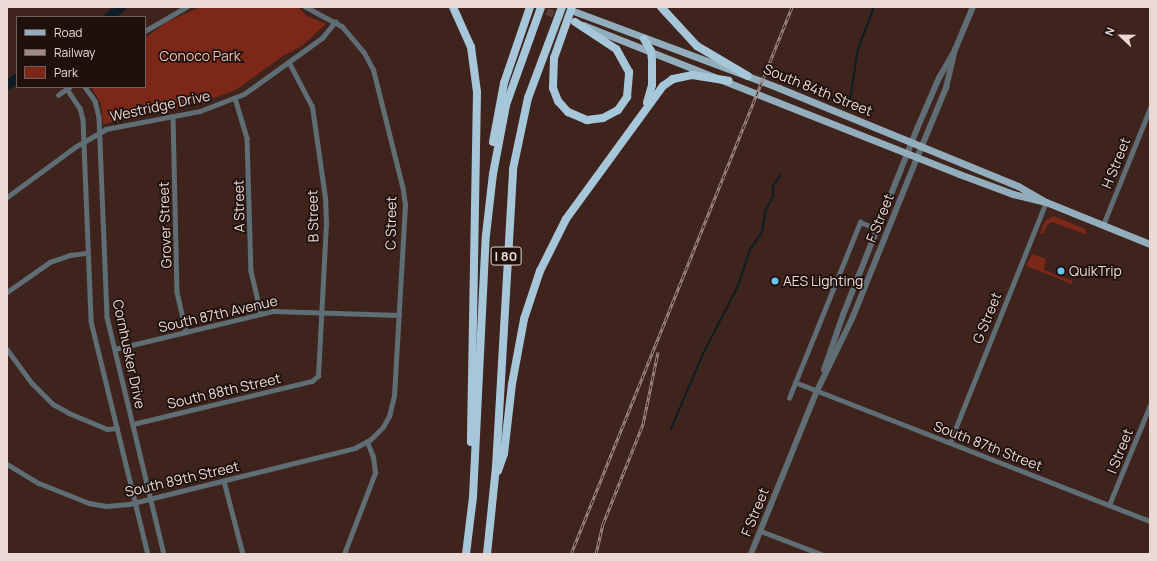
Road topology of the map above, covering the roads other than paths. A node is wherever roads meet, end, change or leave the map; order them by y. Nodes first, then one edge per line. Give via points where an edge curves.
1 (186, 7) edge
2 (305, 7) edge
3 (453, 7) edge
4 (530, 7) edge
5 (541, 7) edge
6 (562, 7) edge
7 (661, 7) edge
8 (973, 7) edge
9 (574, 9) edge
10 (574, 21) joint
11 (335, 22) junction
12 (146, 30) edge
13 (644, 39) junction
14 (955, 50) junction
15 (651, 51) junction
16 (289, 63) junction
17 (748, 76) junction
18 (729, 81) junction
19 (68, 88) edge
20 (86, 88) edge
21 (58, 95) dead end
22 (235, 98) junction
23 (1150, 108) edge
24 (173, 116) junction
25 (639, 117) junction
26 (100, 132) junction
27 (84, 141) junction
28 (912, 142) junction
29 (922, 146) junction
30 (908, 153) junction
31 (918, 157) junction
32 (490, 195) junction
33 (7, 197) edge
34 (1046, 202) junction
35 (1104, 225) junction
36 (877, 230) junction
37 (1150, 244) edge
38 (87, 253) junction
39 (7, 292) edge
40 (322, 311) junction
41 (261, 314) junction
42 (399, 314) junction
43 (186, 332) junction
44 (7, 348) edge
45 (115, 349) junction
46 (318, 376) joint
47 (795, 382) junction
48 (817, 391) junction
49 (789, 398) dead end
50 (1150, 405) edge
51 (133, 424) junction
52 (117, 428) junction
53 (367, 442) junction
54 (950, 442) junction
55 (8, 466) edge
56 (495, 479) junction
57 (224, 481) junction
58 (150, 499) junction
59 (135, 502) junction
60 (1109, 505) junction
61 (1150, 521) edge
62 (470, 529) junction
63 (761, 531) junction
64 (148, 554) edge
65 (164, 554) edge
66 (243, 554) edge
67 (344, 554) edge
68 (466, 554) edge
69 (487, 554) edge
70 (751, 554) edge
71 (821, 554) edge

1 - 12 street
2 - 11 street, C Street
3 - 62 highway via 471,47 477,92
4 - 32 highway via 498,110
5 - 32 highway, I 80 via 503,117
6 - 56 highway, I 80 via 525,110 513,169
7 - 17 highway via 697,46
8 - 14 street, F Street
9 - 10 highway via 558,42 552,64 555,95 562,107 574,116 587,120 603,118 618,110 630,89 626,63 609,43
9 - 13 main road, South 84th Street
10 - 15 main road, South 84th Street
11 - 16 street, Westridge Drive via 322,38
11 - 42 street, C Street via 354,40 371,65 403,190 405,205
13 - 15 highway
13 - 17 main road, South 84th Street
14 - 28 street, F Street via 939,78
14 - 29 street, F Street via 946,88
15 - 18 main road, South 84th Street
15 - 25 highway via 652,85
16 - 22 street, Westridge Drive
16 - 40 street, B Street via 308,94 315,121 326,213
17 - 28 main road, South 84th Street
18 - 25 highway via 698,75 673,79 659,91
18 - 30 main road, South 84th Street
19 - 21 street
19 - 27 street, Cornhusker Drive via 82,112
20 - 26 street, Cornhusker Drive via 97,106
22 - 24 street, Westridge Drive via 200,111
22 - 41 street, A Street via 247,138 251,271
23 - 35 street, H Street
24 - 26 street, Westridge Drive via 120,125
24 - 43 street, Grover Street via 177,292
25 - 56 highway via 574,206 540,271 520,336 504,454
26 - 27 street, Westridge Drive
26 - 45 street, Cornhusker Drive via 105,304
27 - 33 street, Westridge Drive
27 - 38 street, Cornhusker Drive
28 - 29 main road, South 84th Street
28 - 30 street, F Street
29 - 31 street, F Street
29 - 34 main road, South 84th Street via 1018,186
30 - 31 main road, South 84th Street
30 - 36 street, F Street
31 - 34 main road, South 84th Street via 1010,193
31 - 48 street, F Street via 852,319
32 - 62 highway, I 80
34 - 35 main road, South 84th Street
34 - 54 street, G Street
35 - 37 main road, South 84th Street
36 - 47 street via 860,222
36 - 48 street, F Street
38 - 39 street via 70,255 50,262
38 - 52 street, Cornhusker Drive via 91,320
40 - 41 street, South 87th Avenue via 285,310
40 - 42 street, South 87th Avenue
40 - 46 street, B Street
41 - 43 street, South 87th Avenue
42 - 53 street, C Street via 393,406 383,427
43 - 45 street, South 87th Avenue
44 - 52 street via 32,383 53,404 107,429
45 - 51 street, Cornhusker Drive
46 - 51 street, South 88th Street via 312,382
47 - 48 street, South 87th Street
47 - 49 street
48 - 54 street, South 87th Street
48 - 63 street, F Street
50 - 60 street, I Street
51 - 58 street, Cornhusker Drive
52 - 59 street, Cornhusker Drive
53 - 57 street, South 89th Street via 355,448
53 - 67 street via 373,457 375,473
54 - 60 street, South 87th Street
55 - 59 street, South 89th Street via 39,483 89,503 106,506
56 - 69 highway, I 80
57 - 58 street, South 89th Street
57 - 66 street
58 - 59 street, South 89th Street
58 - 65 street, Cornhusker Drive
59 - 64 street, Cornhusker Drive
60 - 61 street, South 87th Street
62 - 68 highway, I 80
63 - 70 street, F Street
63 - 71 street

